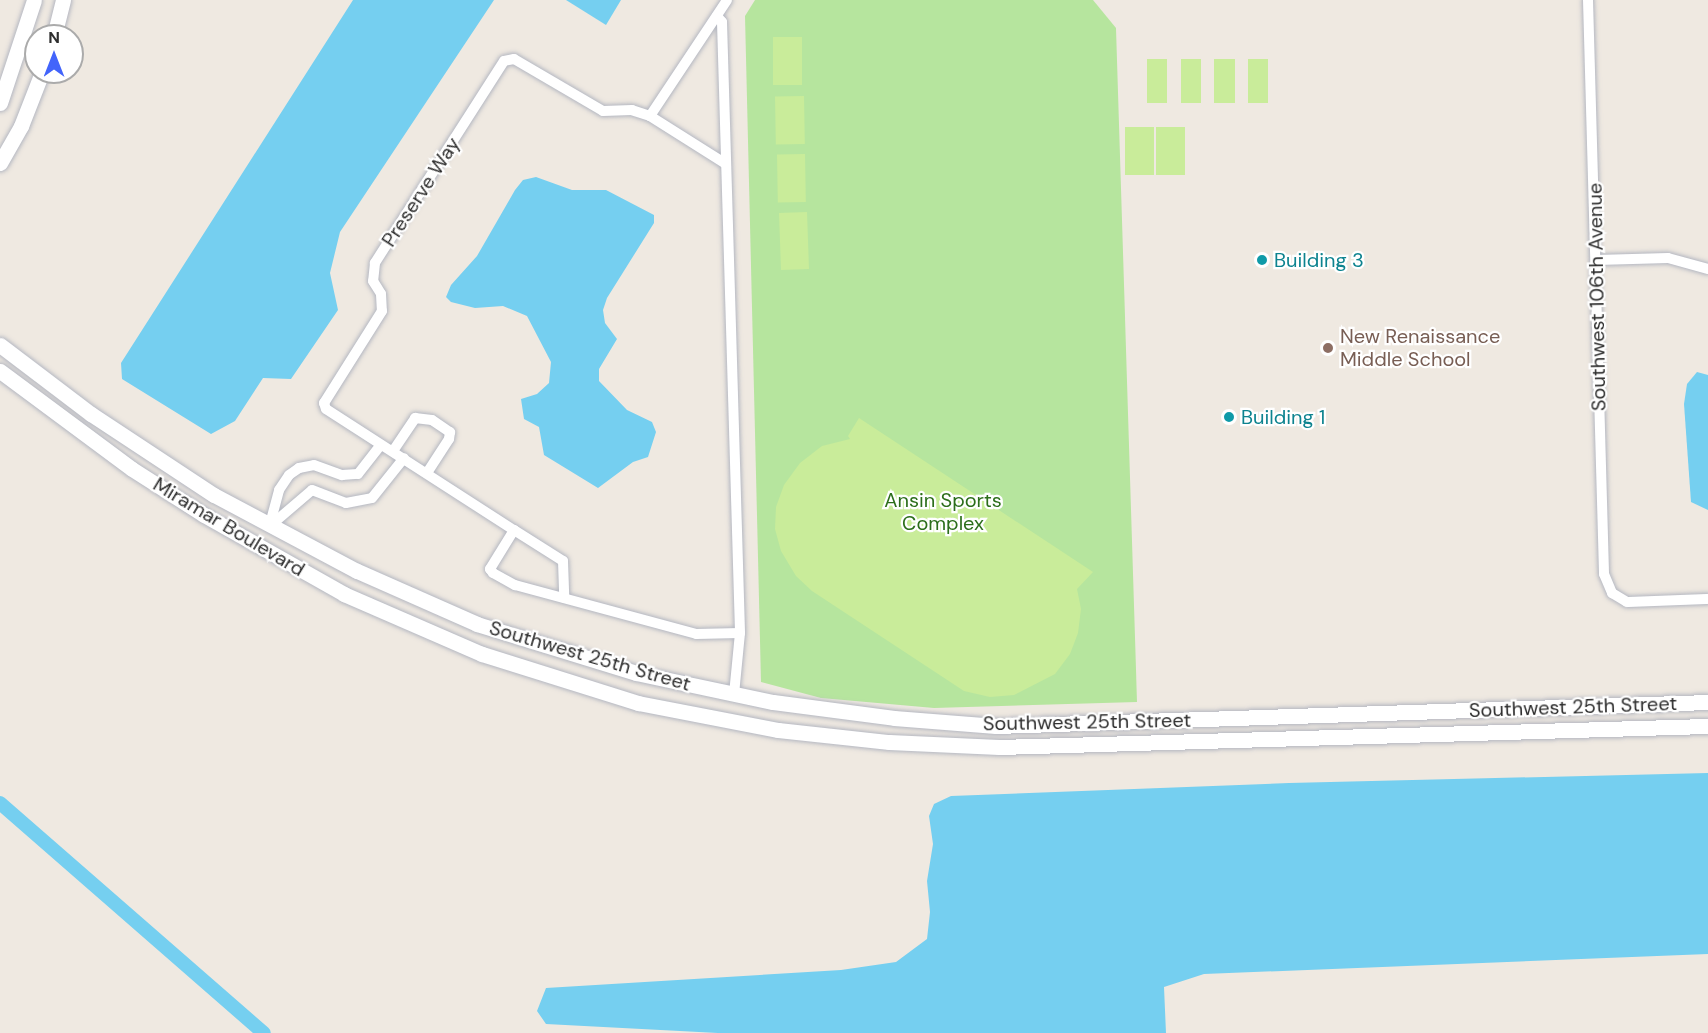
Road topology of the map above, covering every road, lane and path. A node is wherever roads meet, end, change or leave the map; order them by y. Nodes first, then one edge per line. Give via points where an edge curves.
1 (34, 0) edge
2 (63, 0) edge
3 (728, 0) edge
4 (1588, 0) edge
5 (717, 16) junction
6 (57, 24) edge
7 (37, 84) edge
8 (0, 102) edge
9 (650, 116) junction
10 (0, 163) edge
11 (726, 164) junction
12 (1597, 260) junction
13 (1708, 269) edge
14 (0, 345) edge
15 (0, 370) edge
16 (381, 445) junction
17 (393, 451) junction
18 (404, 458) junction
19 (428, 473) junction
20 (270, 526) junction
21 (514, 530) junction
22 (564, 598) junction
23 (1708, 599) edge
24 (477, 624) joint
25 (740, 633) junction
26 (478, 651) joint
27 (734, 694) junction
28 (1708, 702) edge
29 (1708, 726) edge

1 - 8 street
2 - 6 street
3 - 5 street
4 - 12 street, Southwest 106th Avenue
5 - 9 street
5 - 11 street via 722,22
7 - 10 street via 21,126
9 - 11 street, Preserve Way
9 - 16 street, Preserve Way via 632,110 603,111 514,58 504,61 375,263 373,281 381,294 382,311 324,403 326,409
11 - 25 street
12 - 13 street via 1668,258
12 - 23 street, Southwest 106th Avenue via 1604,574 1612,593 1627,602
14 - 20 street, Miramar Boulevard via 92,414 214,495
15 - 26 street, Miramar Boulevard via 132,469 204,515 344,594
16 - 17 street, Preserve Way
16 - 20 street via 358,474 342,475 314,465 289,475 279,490
17 - 18 street, Preserve Way
17 - 19 street via 415,418 432,420 450,432
18 - 19 street, Preserve Way
18 - 20 street via 372,498 346,503 312,490
19 - 21 street, Preserve Way
20 - 24 street, Miramar Boulevard via 357,571
21 - 22 street, Preserve Way via 563,561
21 - 22 street via 490,569 515,585
22 - 25 street via 696,634
24 - 27 street, Southwest 25th Street via 636,673
25 - 27 street
26 - 29 street, Southwest 25th Street via 638,703 778,730 889,742 999,747
27 - 28 street, Southwest 25th Street via 894,718 996,726

